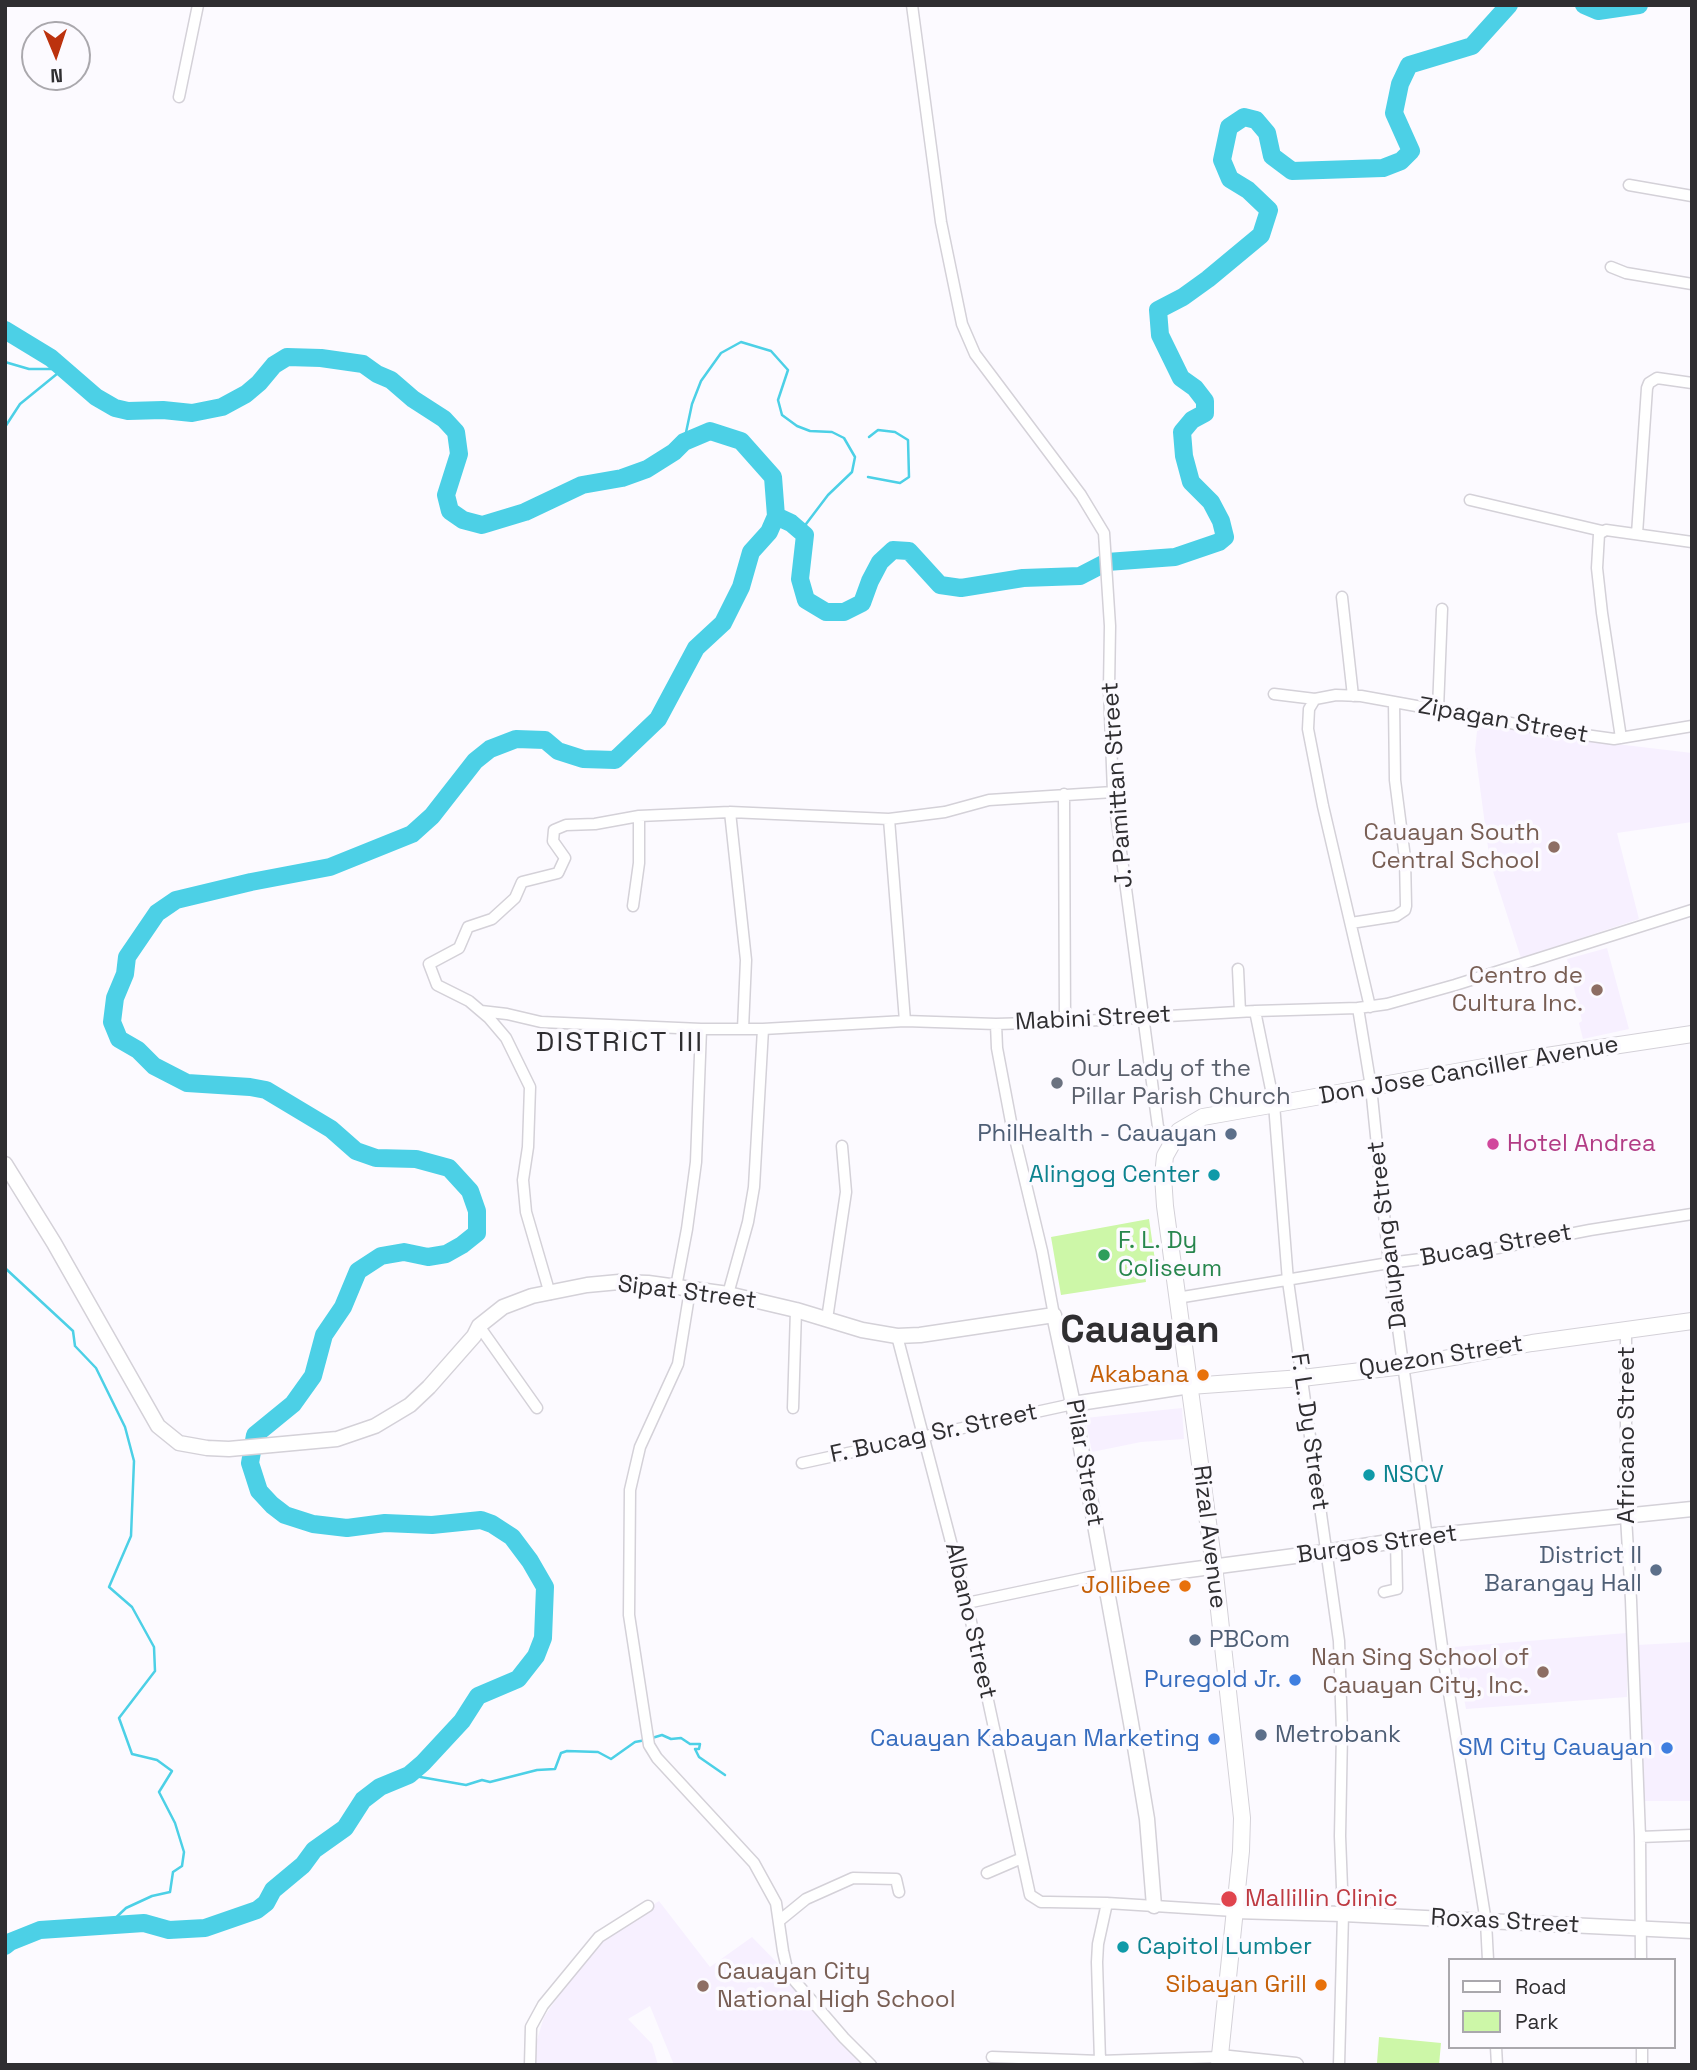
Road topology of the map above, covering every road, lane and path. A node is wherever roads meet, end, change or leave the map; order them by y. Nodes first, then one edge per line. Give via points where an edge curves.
1 (198, 5) edge
2 (912, 5) edge
3 (179, 97) dead end
4 (1629, 185) dead end
5 (1692, 196) edge
6 (1611, 267) dead end
7 (1692, 284) edge
8 (1692, 383) edge
9 (1470, 500) dead end
10 (1602, 531) junction
11 (1637, 534) junction
12 (1692, 542) edge
13 (1342, 597) dead end
14 (1442, 609) dead end
15 (1274, 694) dead end
16 (1353, 696) junction
17 (1315, 699) junction
18 (1394, 702) junction
19 (1438, 709) junction
20 (1692, 726) edge
21 (1621, 738) junction
22 (1113, 792) junction
23 (1064, 794) junction
24 (730, 812) junction
25 (639, 816) junction
26 (889, 818) junction
27 (633, 906) dead end
28 (1692, 910) edge
29 (1351, 923) junction
30 (1238, 969) dead end
31 (1364, 1007) junction
32 (481, 1011) junction
33 (1255, 1011) junction
34 (1240, 1012) junction
35 (1142, 1018) junction
36 (905, 1021) junction
37 (1065, 1022) junction
38 (996, 1024) junction
39 (701, 1029) junction
40 (743, 1029) junction
41 (763, 1029) junction
42 (1692, 1034) edge
43 (1371, 1087) junction
44 (1274, 1104) junction
45 (1172, 1141) junction
46 (842, 1146) dead end
47 (5, 1164) edge
48 (1692, 1214) edge
49 (1389, 1263) junction
50 (1288, 1281) junction
51 (683, 1288) junction
52 (550, 1294) junction
53 (728, 1294) junction
54 (1177, 1298) junction
55 (796, 1310) junction
56 (1054, 1315) junction
57 (827, 1319) junction
58 (1692, 1321) edge
59 (479, 1326) junction
60 (1626, 1331) junction
61 (897, 1336) junction
62 (1404, 1366) junction
63 (1302, 1378) junction
64 (1190, 1387) junction
65 (1073, 1404) junction
66 (537, 1408) dead end
67 (793, 1408) dead end
68 (922, 1437) junction
69 (802, 1463) dead end
70 (1692, 1509) edge
71 (1626, 1517) junction
72 (1427, 1536) junction
73 (1396, 1540) junction
74 (1325, 1552) junction
75 (1213, 1567) junction
76 (1105, 1578) junction
77 (1384, 1592) dead end
78 (967, 1603) junction
79 (1692, 1835) edge
80 (1640, 1837) junction
81 (1021, 1858) junction
82 (987, 1873) dead end
83 (899, 1892) dead end
84 (1107, 1903) junction
85 (648, 1906) dead end
86 (1154, 1906) junction
87 (1234, 1911) junction
88 (1343, 1914) junction
89 (779, 1921) junction
90 (1486, 1922) junction
91 (1641, 1929) junction
92 (1692, 1931) edge
93 (1488, 1958) edge
94 (1641, 1958) edge
95 (992, 2057) dead end
96 (1219, 2061) edge
97 (1095, 2062) edge
98 (530, 2065) edge
99 (870, 2065) edge
100 (1296, 2065) edge
101 (1339, 2065) edge

1 - 3 street
2 - 22 street, J. Pamittan Street via 941,222 962,324 975,354 1104,533
4 - 5 street
6 - 7 street
8 - 11 street via 1657,378 1647,388
9 - 10 street
10 - 11 street
10 - 21 street via 1596,546 1597,568
11 - 12 street
13 - 16 street
14 - 19 street
15 - 17 street, Zipagan Street
16 - 17 street, Zipagan Street
16 - 18 street, Zipagan Street
17 - 29 street, Dalupang Street via 1309,709 1308,729
18 - 19 street, Zipagan Street
18 - 29 street via 1395,779 1406,906 1396,916
19 - 21 street, Zipagan Street
20 - 21 street, Zipagan Street
22 - 23 street
22 - 35 street, J. Pamittan Street
23 - 26 street via 989,800 945,812
23 - 37 street
24 - 25 street
24 - 26 street
24 - 40 street via 746,960
25 - 27 street
25 - 32 street via 554,830 553,841 565,858 558,873 522,882 515,898 492,919 468,927 459,948 429,964 437,985
26 - 36 street
28 - 31 street, Mabini Street via 1455,985
29 - 31 street, Dalupang Street
30 - 34 street
31 - 33 street, Mabini Street
31 - 43 street, Dalupang Street
32 - 39 street, Mabini Street via 541,1022
32 - 52 street via 506,1038 530,1087 523,1180 526,1212
33 - 34 street, Mabini Street
33 - 44 street, F. L. Dy Street
34 - 35 street, Mabini Street
35 - 37 street, Mabini Street
35 - 45 street via 1158,1127
36 - 38 street, Mabini Street
36 - 41 street, Mabini Street
37 - 38 street, Mabini Street
38 - 56 street, Pilar Street via 1011,1122
39 - 40 street, Mabini Street
39 - 51 street
40 - 41 street, Mabini Street
41 - 53 street via 754,1187
42 - 43 main road, Don Jose Canciller Avenue
43 - 44 main road, Don Jose Canciller Avenue
43 - 49 street, Dalupang Street
44 - 45 main road, Don Jose Canciller Avenue via 1203,1117 1179,1131
44 - 50 street, F. L. Dy Street
45 - 54 main road, Rizal Avenue via 1163,1176
46 - 57 street via 846,1192
47 - 59 street, Sipat Street via 158,1426 179,1443 229,1450 337,1439 375,1426 429,1387
48 - 49 street, Bucag Street
49 - 50 street, Bucag Street
49 - 62 street, Dalupang Street
50 - 54 street, Bucag Street
50 - 63 street, F. L. Dy Street
51 - 52 street, Sipat Street via 619,1282
51 - 53 street, Sipat Street
51 - 89 street via 678,1364 640,1447 630,1490 629,1615 649,1745 754,1863 776,1903
52 - 59 street, Sipat Street via 503,1307
53 - 55 street, Sipat Street
54 - 64 main road, Rizal Avenue
55 - 57 street, Sipat Street
55 - 67 street
56 - 61 street, Sipat Street
56 - 65 street, Pilar Street
57 - 61 street, Sipat Street
58 - 60 main road, Quezon Street
59 - 66 street
60 - 62 main road, Quezon Street
60 - 71 street, Africano Street
61 - 68 street, Albano Street
62 - 63 main road, Quezon Street
62 - 72 street, Dalupang Street
63 - 64 main road, Quezon Street
63 - 74 street, F. L. Dy Street
64 - 65 street, F. Bucag Sr. Street
64 - 75 main road, Rizal Avenue
65 - 68 street, F. Bucag Sr. Street
65 - 76 street, Pilar Street
68 - 69 street, F. Bucag Sr. Street
68 - 78 street, Albano Street
70 - 71 street, Burgos Street
71 - 72 street, Burgos Street
71 - 80 street, Africano Street
72 - 73 street, Burgos Street
72 - 90 street, Dalupang Street
73 - 74 street, Burgos Street
73 - 77 street via 1398,1589
74 - 75 street, Burgos Street
74 - 88 street, F. L. Dy Street via 1340,1651
75 - 76 street, Burgos Street
75 - 87 main road, Rizal Avenue via 1242,1818
76 - 78 street
76 - 86 street, Pilar Street via 1147,1819
78 - 81 street, Albano Street
79 - 80 street
80 - 91 street, Africano Street
81 - 82 street
81 - 84 street, Albano Street via 1030,1895 1041,1902
83 - 89 street via 896,1879 853,1878 806,1899
84 - 86 street
84 - 97 street via 1098,1953
85 - 98 street via 599,1937 543,2005 531,2027
86 - 87 street
87 - 88 street, Roxas Street
87 - 96 main road, Rizal Avenue
88 - 90 street, Roxas Street
88 - 101 street, F. L. Dy Street
89 - 99 street via 787,1969
90 - 91 street, Roxas Street
90 - 93 street, Dalupang Street
91 - 92 street, Roxas Street
91 - 94 street, Africano Street
95 - 97 street
96 - 97 street
96 - 100 street

